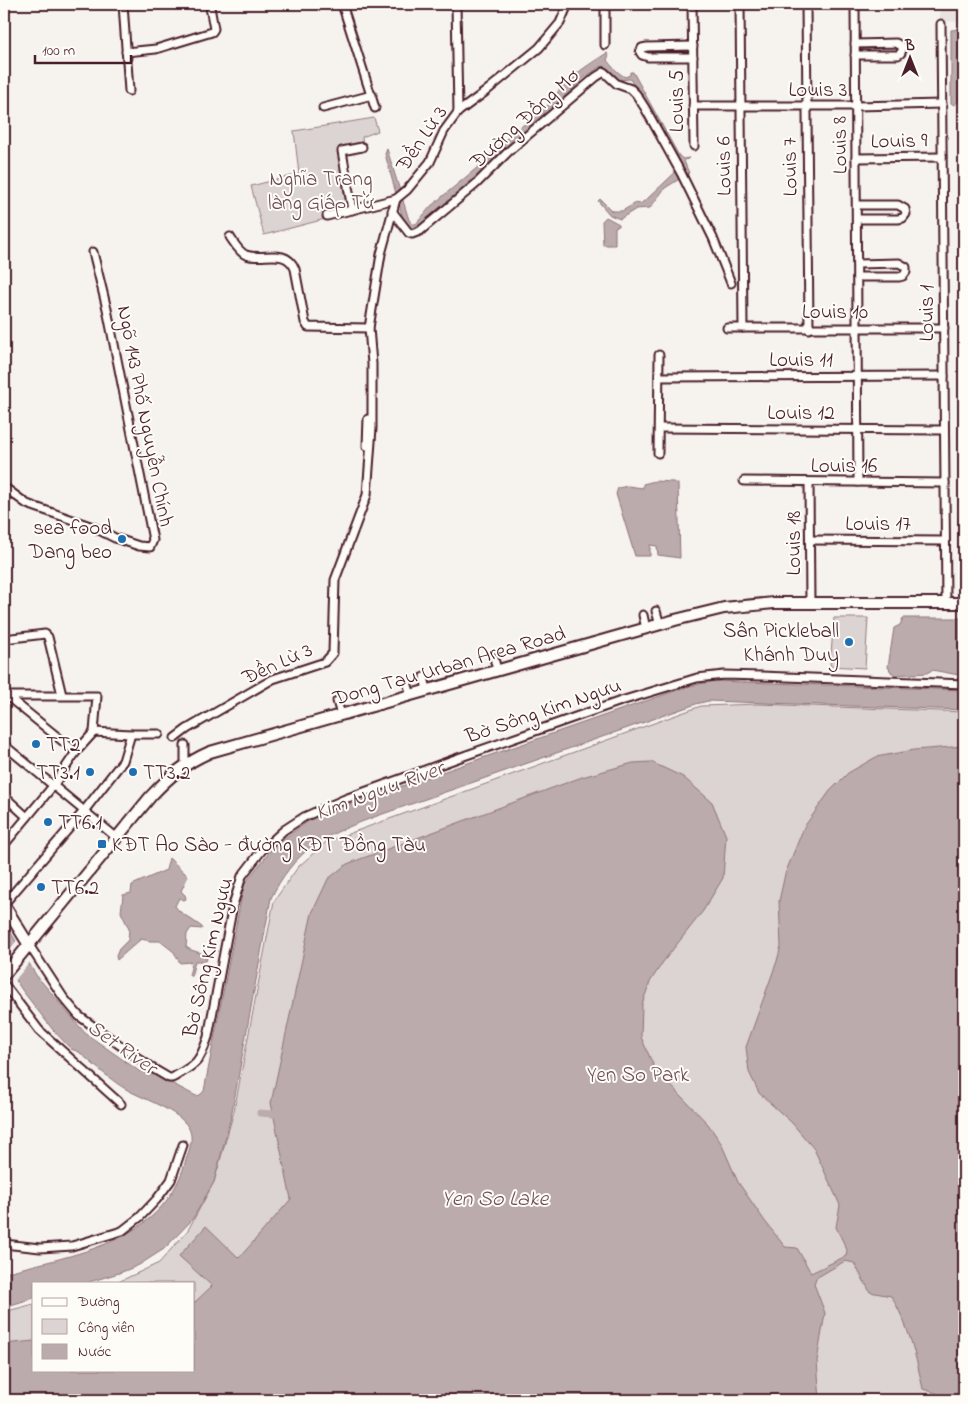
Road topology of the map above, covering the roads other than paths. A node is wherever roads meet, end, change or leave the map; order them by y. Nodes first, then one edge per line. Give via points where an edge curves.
1 (123, 4) edge
2 (342, 4) edge
3 (456, 4) edge
4 (568, 4) edge
5 (605, 4) edge
6 (692, 4) edge
7 (740, 4) edge
8 (806, 4) edge
9 (855, 4) edge
10 (210, 7) dead end
11 (941, 24) dead end
12 (855, 44) junction
13 (605, 45) dead end
14 (693, 46) junction
15 (126, 52) junction
16 (855, 55) junction
17 (693, 57) junction
18 (130, 91) dead end
19 (372, 95) junction
20 (942, 104) junction
21 (693, 106) junction
22 (740, 106) junction
23 (806, 106) junction
24 (856, 106) junction
25 (323, 108) dead end
26 (375, 108) dead end
27 (458, 112) junction
28 (694, 146) dead end
29 (362, 147) dead end
30 (942, 157) junction
31 (856, 158) junction
32 (396, 199) junction
33 (857, 205) junction
34 (352, 210) junction
35 (392, 211) junction
36 (327, 216) dead end
37 (857, 219) junction
38 (230, 237) dead end
39 (93, 252) dead end
40 (858, 264) junction
41 (858, 277) junction
42 (731, 283) dead end
43 (369, 328) junction
44 (728, 328) dead end
45 (743, 328) junction
46 (944, 328) junction
47 (809, 329) junction
48 (858, 329) junction
49 (659, 355) dead end
50 (659, 376) junction
51 (944, 376) junction
52 (858, 377) junction
53 (659, 428) junction
54 (858, 429) junction
55 (944, 430) junction
56 (658, 454) dead end
57 (744, 482) dead end
58 (809, 482) junction
59 (858, 482) junction
60 (945, 482) junction
61 (4, 487) edge
62 (810, 540) junction
63 (945, 541) junction
64 (946, 602) junction
65 (810, 603) junction
66 (964, 603) edge
67 (656, 611) dead end
68 (643, 615) dead end
69 (660, 625) junction
70 (646, 629) junction
71 (4, 639) edge
72 (494, 658) dead end
73 (497, 670) junction
74 (424, 677) dead end
75 (407, 682) dead end
76 (964, 684) edge
77 (427, 690) junction
78 (62, 695) junction
79 (411, 695) junction
80 (5, 697) edge
81 (337, 701) dead end
82 (341, 715) junction
83 (94, 732) junction
84 (131, 734) junction
85 (159, 734) dead end
86 (175, 738) dead end
87 (4, 744) edge
88 (185, 745) dead end
89 (76, 752) junction
90 (185, 765) junction
91 (53, 786) junction
92 (4, 796) edge
93 (84, 811) junction
94 (27, 817) junction
95 (116, 838) junction
96 (4, 845) edge
97 (4, 905) edge
98 (28, 947) junction
99 (5, 973) edge
100 (4, 984) edge
101 (121, 1104) dead end
102 (183, 1145) dead end
103 (4, 1244) edge

1 - 15 street
2 - 19 street
3 - 27 street
4 - 27 street, Đền Lừ 3 via 560,22 539,48
5 - 13 street
6 - 14 street, Louis 5
7 - 22 street, Louis 6
8 - 23 street, Louis 7
9 - 12 street, Louis 8
10 - 15 street via 212,32 156,50
11 - 20 street, Louis 1
12 - 16 street, Louis 8
12 - 16 street via 896,44 903,47 898,54
14 - 17 street, Louis 5
14 - 17 street, Louis 5 via 647,47 640,52 648,57
15 - 18 street
16 - 24 street, Louis 8
17 - 21 street, Louis 5
19 - 25 street
19 - 26 street
20 - 24 street, Louis 3
20 - 30 street, Louis 1
21 - 22 street, Louis 3
21 - 28 street, Louis 5
22 - 23 street, Louis 3
22 - 45 street, Louis 6
23 - 24 street, Louis 3
23 - 47 street, Louis 7
24 - 31 street, Louis 8
27 - 32 street, Đền Lừ 3 via 444,131 430,162
29 - 34 street via 342,151
30 - 31 street, Louis 9
30 - 46 street, Louis 1
31 - 33 street, Louis 8
32 - 34 street
32 - 35 street, Đền Lừ 3
33 - 37 street, Louis 8
33 - 37 street, Louis 8 via 898,205 905,209 906,214 898,219
34 - 36 street
35 - 42 street, Đường Đồng Mơ via 409,233 420,231 604,72 617,84 631,89 645,108 713,238
35 - 43 street, Đền Lừ 3
37 - 40 street, Louis 8
38 - 43 street via 246,254 285,257 292,261 308,327
39 - 61 street, Ngõ 143 Phố Nguyễn Chính via 108,309 154,540 150,546 139,546 115,538 23,502
40 - 41 street, Louis 8
40 - 41 street via 899,263 906,268 904,276 899,277
41 - 48 street, Louis 8
43 - 86 street, Đền Lừ 3 via 372,428 367,495 334,580 333,653 325,662 272,679
44 - 45 street, Louis 10
45 - 47 street, Louis 10
46 - 48 street, Louis 10
46 - 51 street, Louis 1
47 - 48 street, Louis 10
48 - 52 street, Louis 8
49 - 50 street
50 - 52 street, Louis 11
50 - 53 street
51 - 52 street, Louis 11
51 - 55 street, Louis 1
52 - 54 street, Louis 8
53 - 54 street, Louis 12
53 - 56 street
54 - 55 street, Louis 12
54 - 59 street, Louis 8
55 - 60 street, Louis 1
57 - 58 street, Louis 16
58 - 59 street, Louis 16
58 - 62 street, Louis 18
59 - 60 street, Louis 16
60 - 63 street, Louis 1
62 - 63 street, Louis 17
62 - 65 street, Louis 18
63 - 64 street, Louis 1
64 - 65 main road, Dong Tau Urban Area Road
64 - 66 main road, Dong Tau Urban Area Road
65 - 69 main road, Dong Tau Urban Area Road via 724,608
67 - 69 street
68 - 70 street
69 - 70 main road, Dong Tau Urban Area Road
70 - 73 main road, Dong Tau Urban Area Road
71 - 78 street via 45,634
72 - 73 street
73 - 77 main road, Dong Tau Urban Area Road
74 - 77 street
75 - 79 street
76 - 98 street, Bờ Sông Kim Ngưu via 724,675 697,678 467,755 304,817 262,850 242,876 202,1055 190,1068 169,1078 79,1016
77 - 79 main road, Dong Tau Urban Area Road
78 - 80 street
78 - 83 street via 97,696
79 - 82 main road, Dong Tau Urban Area Road
80 - 89 street
81 - 82 street
82 - 90 main road, Dong Tau Urban Area Road via 210,752
83 - 84 street
83 - 89 street
84 - 85 street
84 - 93 street via 123,761
87 - 91 street
88 - 90 street
89 - 91 street
90 - 95 main road, Dong Tau Urban Area Road via 163,783
91 - 93 street
91 - 94 street
92 - 94 street
93 - 95 street
93 - 97 street
94 - 96 street
95 - 98 main road, Dong Tau Urban Area Road
97 - 98 main road
98 - 99 main road, Dong Tau Urban Area Road
100 - 101 street via 39,1030
102 - 103 street via 171,1180 162,1193 122,1231 72,1246 40,1248

